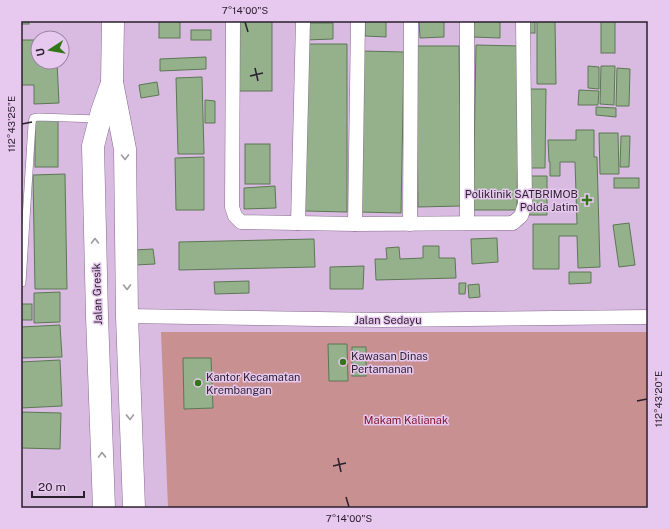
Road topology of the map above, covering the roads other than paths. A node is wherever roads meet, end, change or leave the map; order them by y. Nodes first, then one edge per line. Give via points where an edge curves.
1 (113, 21) edge
2 (233, 21) edge
3 (303, 21) edge
4 (358, 21) edge
5 (411, 21) edge
6 (467, 21) edge
7 (523, 21) edge
8 (110, 119) junction
9 (467, 223) junction
10 (298, 224) junction
11 (356, 224) junction
12 (410, 224) junction
13 (22, 283) dead end
14 (127, 316) junction
15 (648, 317) edge
16 (104, 508) edge
17 (134, 508) edge

1 - 8 highway, Jalan Gresik
2 - 10 street via 232,207 235,216 241,222
3 - 10 street
4 - 11 street
5 - 12 street
6 - 9 street
7 - 9 street via 525,204 521,216 513,223
8 - 13 lane via 33,118
8 -> 14 highway, Jalan Gresik via 125,149
16 -> 8 highway, Jalan Gresik via 93,146
9 - 12 street
10 - 11 street
11 - 12 street
14 - 15 street, Jalan Sedayu via 382,320
14 -> 17 highway, Jalan Gresik

